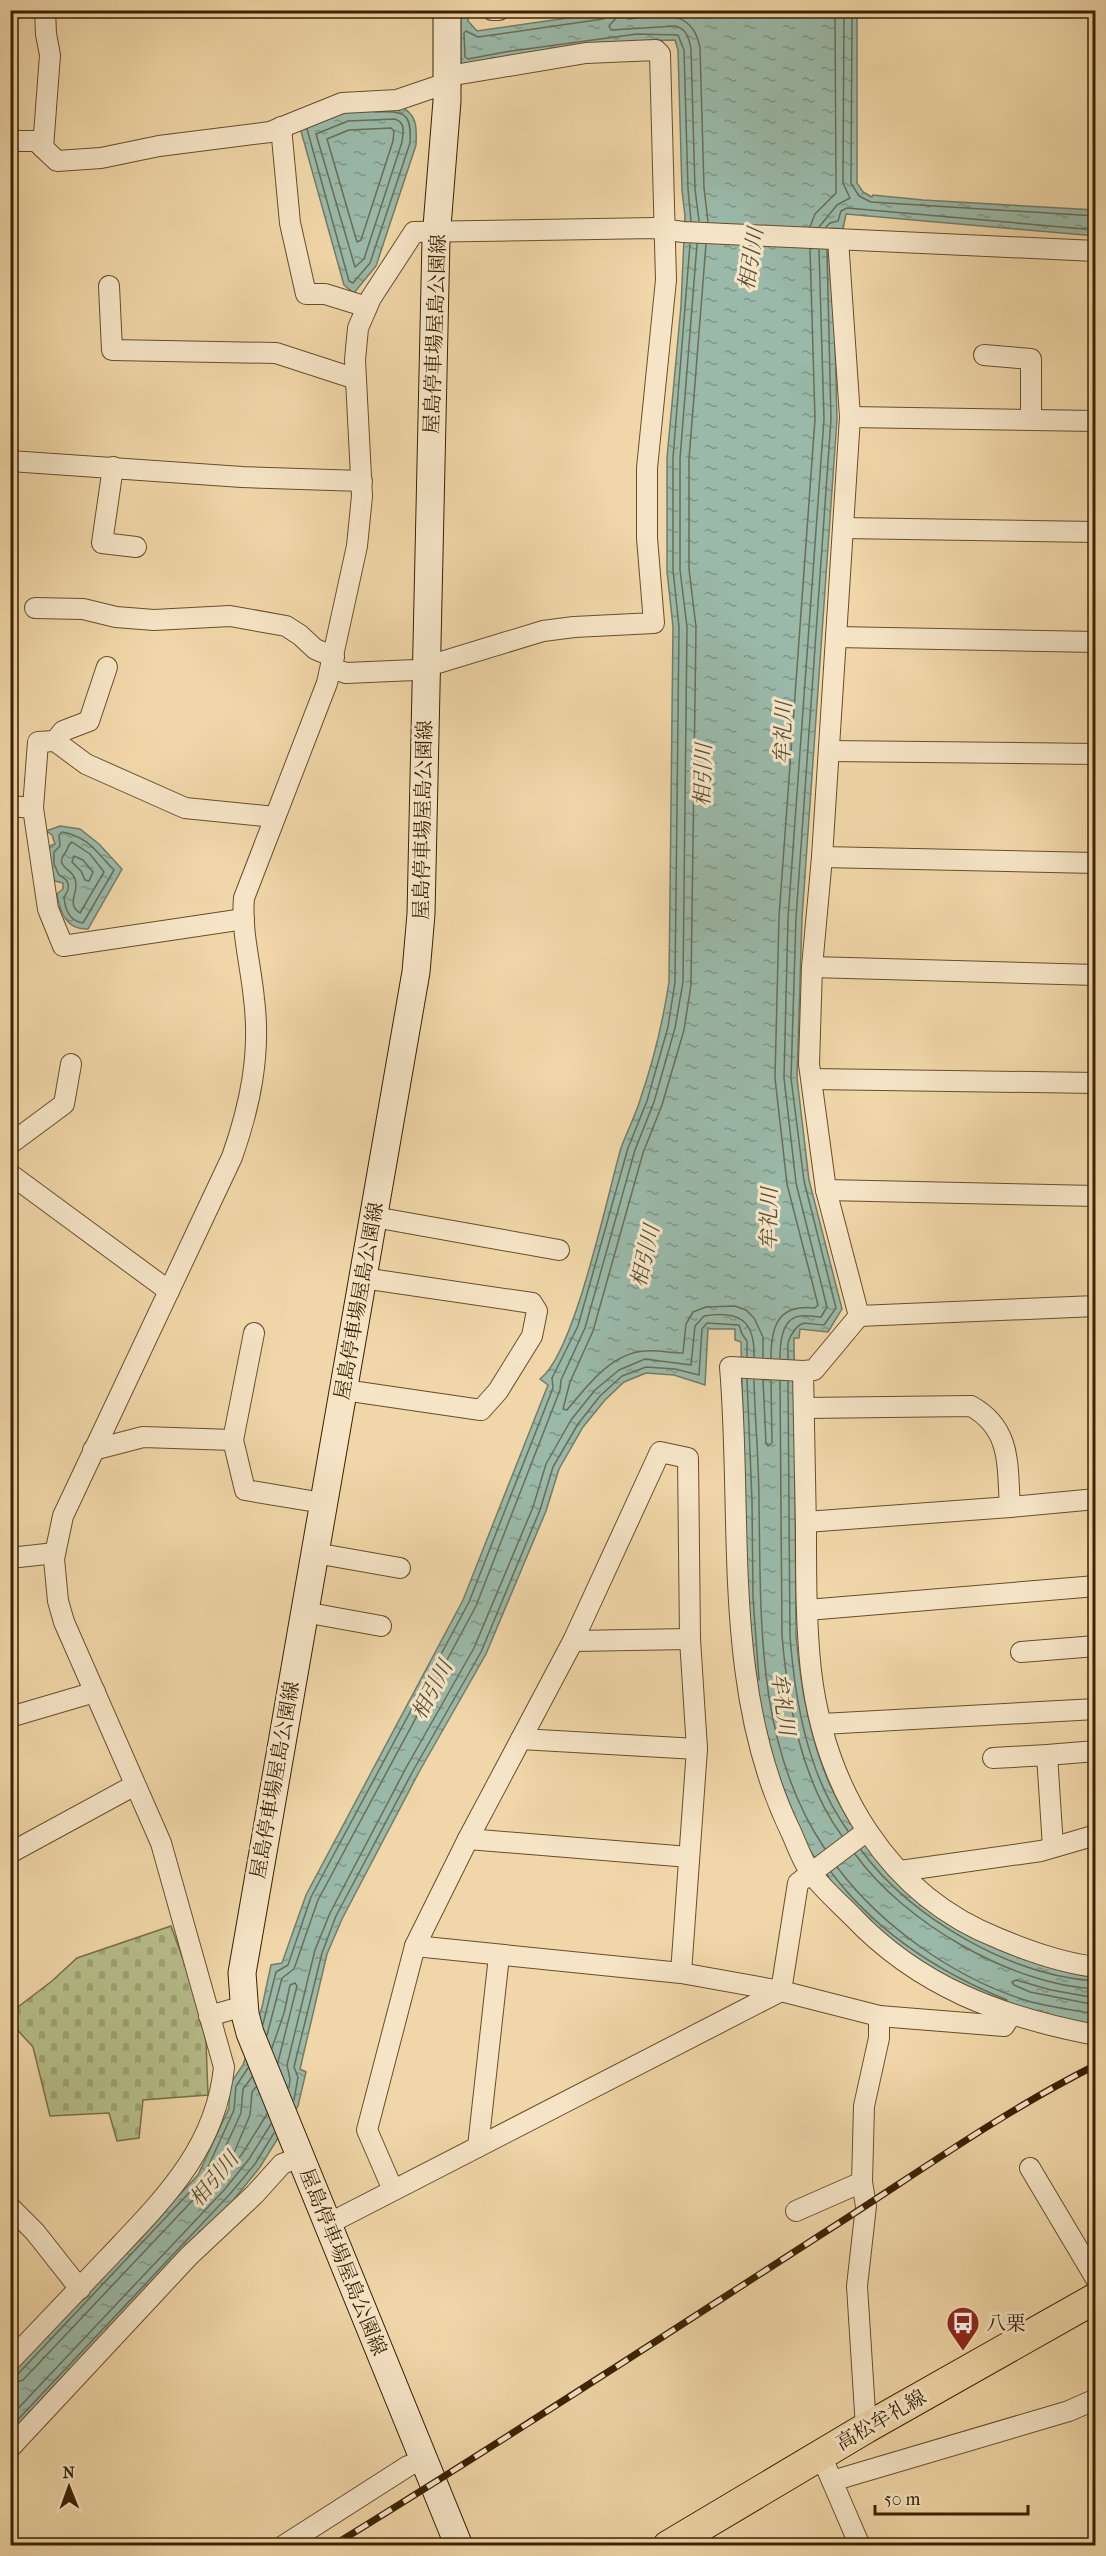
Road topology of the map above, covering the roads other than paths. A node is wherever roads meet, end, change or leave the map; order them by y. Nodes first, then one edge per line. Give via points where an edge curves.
1 (45, 10) edge
2 (447, 10) edge
3 (492, 10) edge
4 (499, 10) edge
5 (448, 78) junction
6 (280, 127) junction
7 (10, 143) edge
8 (43, 148) junction
9 (673, 231) junction
10 (437, 232) junction
11 (834, 238) junction
12 (1095, 251) edge
13 (109, 286) dead end
14 (366, 307) junction
15 (984, 355) dead end
16 (356, 379) junction
17 (850, 417) junction
18 (1031, 420) junction
19 (1095, 421) edge
20 (10, 461) edge
21 (113, 467) junction
22 (362, 481) junction
23 (843, 528) junction
24 (1095, 532) edge
25 (136, 547) dead end
26 (35, 609) dead end
27 (836, 638) junction
28 (1095, 642) edge
29 (333, 663) junction
30 (427, 666) junction
31 (107, 667) dead end
32 (55, 741) junction
33 (829, 751) junction
34 (1095, 754) edge
35 (10, 806) edge
36 (33, 808) junction
37 (275, 817) junction
38 (822, 857) junction
39 (1095, 863) edge
40 (244, 919) junction
41 (812, 967) junction
42 (1095, 975) edge
43 (71, 1064) dead end
44 (812, 1079) junction
45 (1095, 1083) edge
46 (10, 1144) edge
47 (10, 1174) edge
48 (826, 1190) junction
49 (1095, 1196) edge
50 (374, 1217) junction
51 (559, 1250) dead end
52 (363, 1278) junction
53 (169, 1291) junction
54 (1095, 1306) edge
55 (859, 1316) junction
56 (254, 1333) dead end
57 (803, 1371) junction
58 (344, 1390) junction
59 (804, 1408) junction
60 (233, 1440) junction
61 (93, 1450) junction
62 (1095, 1499) edge
63 (324, 1503) junction
64 (1010, 1507) junction
65 (806, 1522) junction
66 (55, 1553) junction
67 (315, 1553) junction
68 (10, 1558) edge
69 (400, 1568) dead end
70 (1095, 1586) edge
71 (807, 1610) junction
72 (304, 1612) junction
73 (381, 1626) dead end
74 (690, 1639) junction
75 (573, 1641) junction
76 (1095, 1646) edge
77 (1021, 1652) dead end
78 (94, 1692) junction
79 (1095, 1709) edge
80 (10, 1717) edge
81 (822, 1724) junction
82 (521, 1739) junction
83 (698, 1749) junction
84 (1095, 1751) edge
85 (1047, 1755) junction
86 (993, 1758) dead end
87 (135, 1785) junction
88 (867, 1832) junction
89 (1095, 1835) edge
90 (468, 1839) junction
91 (1053, 1847) junction
92 (10, 1853) edge
93 (689, 1857) junction
94 (810, 1872) junction
95 (900, 1872) junction
96 (415, 1946) junction
97 (499, 1956) junction
98 (1095, 1967) edge
99 (681, 1973) junction
100 (781, 1991) junction
101 (245, 2012) junction
102 (209, 2016) junction
103 (879, 2016) junction
104 (1011, 2016) junction
105 (1095, 2035) edge
106 (296, 2146) junction
107 (478, 2146) junction
108 (1030, 2168) dead end
109 (862, 2182) junction
110 (393, 2190) junction
111 (10, 2207) edge
112 (796, 2211) dead end
113 (328, 2224) junction
114 (1095, 2279) edge
115 (80, 2289) junction
116 (1095, 2298) edge
117 (10, 2361) edge
118 (1095, 2399) edge
119 (866, 2428) junction
120 (10, 2448) edge
121 (424, 2460) junction
122 (826, 2468) junction
123 (283, 2546) edge
124 (459, 2546) edge
125 (668, 2546) edge
126 (860, 2546) edge

1 - 8 street via 50,55
2 - 5 main road, 屋島停車場屋島公園線
3 - 4 street
5 - 6 street via 397,99 342,103
5 - 9 street via 586,53 656,50 660,54
5 - 10 main road, 屋島停車場屋島公園線
6 - 8 street via 270,132 159,146 101,158 57,161
6 - 14 street via 290,223 306,294 325,294
7 - 8 street via 36,141
9 - 10 street
9 - 11 street
9 - 30 street via 647,468 647,538 654,623 543,631
10 - 14 street via 414,232
10 - 30 main road, 屋島停車場屋島公園線
11 - 12 street
11 - 17 street
13 - 16 street via 112,350 276,353
14 - 16 street via 358,328
15 - 18 street via 1031,359
16 - 22 street
17 - 18 street
17 - 23 street
18 - 19 street
20 - 21 street
21 - 22 street
21 - 25 street via 102,543
22 - 29 street via 357,546
23 - 24 street
23 - 27 street
26 - 29 street via 83,609 154,620 231,616 286,626
27 - 28 street
27 - 33 street
29 - 30 street via 346,673
29 - 37 street
30 - 50 main road, 屋島停車場屋島公園線 via 419,943
31 - 32 street via 90,721 63,731
32 - 36 street via 38,742
32 - 37 street via 86,764 185,808
33 - 34 street
33 - 38 street
35 - 36 street
36 - 40 street via 48,909 63,946
37 - 40 street via 247,888
38 - 39 street
38 - 41 street
40 - 53 street via 255,1002 250,1097 232,1158
41 - 42 street
41 - 44 street
43 - 46 street via 64,1104
44 - 45 street
44 - 48 street
47 - 53 street
48 - 49 street
48 - 55 street
50 - 51 street
50 - 52 main road, 屋島停車場屋島公園線
52 - 58 main road, 屋島停車場屋島公園線
52 - 58 street via 532,1303 537,1311 532,1336 498,1391 481,1410
53 - 61 street
54 - 55 street
55 - 57 street via 814,1370
56 - 60 street
57 - 59 street
57 - 94 street via 730,1367 741,1629 750,1700 759,1751 778,1807
58 - 63 main road, 屋島停車場屋島公園線
59 - 64 street via 971,1406 998,1428 1005,1445
59 - 65 street
60 - 61 street via 143,1437
60 - 63 street via 245,1490
61 - 66 street via 63,1516
62 - 64 street
63 - 67 main road, 屋島停車場屋島公園線
64 - 65 street
65 - 71 street
66 - 68 street
66 - 78 street via 58,1601
67 - 69 street
67 - 72 main road, 屋島停車場屋島公園線
70 - 71 street
71 - 81 street via 811,1673
72 - 73 street
72 - 101 main road, 屋島停車場屋島公園線 via 244,1953
74 - 75 street
74 - 75 street via 688,1458 660,1452
74 - 83 street
75 - 82 street
76 - 77 street
78 - 80 street
78 - 87 street
79 - 81 street
81 - 88 street via 843,1791
82 - 83 street
82 - 90 street
83 - 93 street
84 - 85 street
85 - 86 street
85 - 91 street
87 - 92 street
87 - 102 street via 161,1843
88 - 94 street
88 - 95 street
89 - 91 street
90 - 93 street
90 - 96 street
91 - 95 street
93 - 99 street
94 - 100 street via 798,1883
94 - 104 street via 870,1935 899,1959 947,1989
95 - 98 street via 927,1900 971,1928 1036,1954
96 - 97 street
96 - 110 street via 367,2130
97 - 99 street
97 - 107 street
99 - 100 street
100 - 103 street
100 - 107 street
101 - 102 street
101 - 106 main road, 屋島停車場屋島公園線
102 - 115 street via 224,2067 222,2088 206,2136 179,2181
103 - 104 street via 1004,2026
103 - 109 street via 879,2038 864,2106
104 - 105 street
106 - 113 main road, 屋島停車場屋島公園線
106 - 120 street via 255,2194 189,2256
107 - 110 street
108 - 114 street
109 - 112 street
109 - 119 street via 866,2206 857,2286
110 - 113 street
111 - 115 street
113 - 121 main road, 屋島停車場屋島公園線
115 - 117 street
116 - 119 main road, 高松牟礼線
118 - 122 street via 1069,2411
119 - 122 main road, 高松牟礼線
121 - 123 street via 408,2466
121 - 124 main road, 屋島停車場屋島公園線
122 - 125 main road, 高松牟礼線
122 - 126 street

